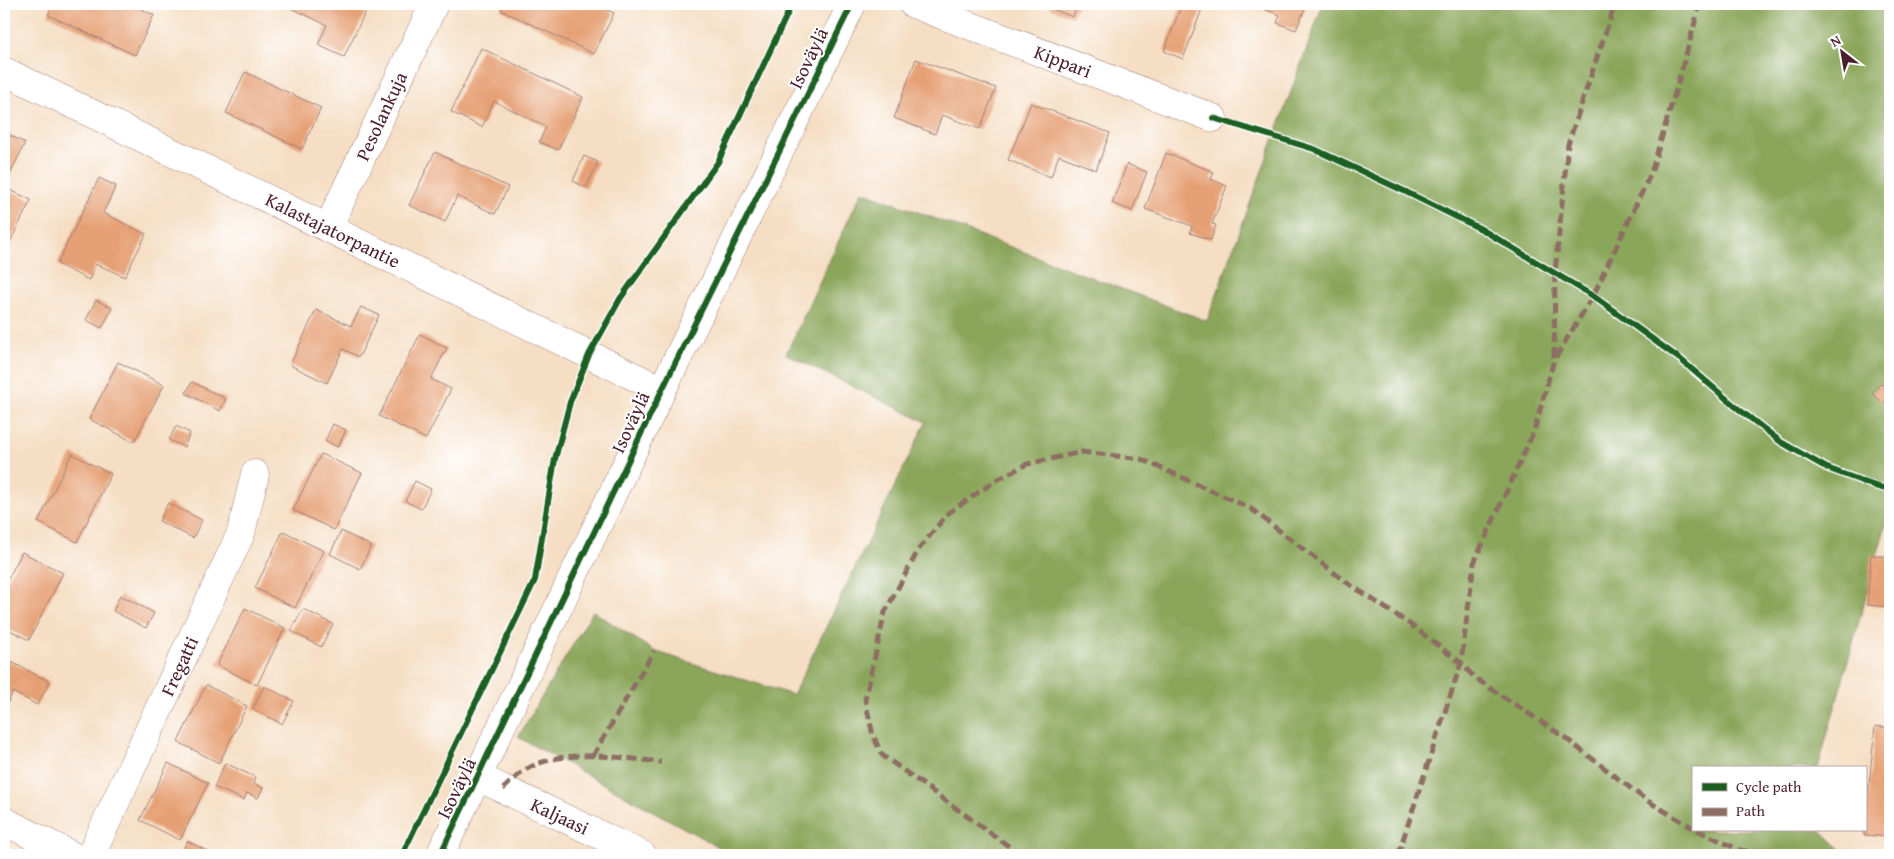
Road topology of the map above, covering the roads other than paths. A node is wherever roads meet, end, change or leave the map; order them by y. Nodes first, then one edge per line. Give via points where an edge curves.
1 (434, 4) edge
2 (852, 4) edge
3 (913, 4) edge
4 (4, 70) edge
5 (1213, 118) dead end
6 (328, 228) junction
7 (662, 390) junction
8 (256, 474) dead end
9 (478, 777) junction
10 (4, 821) edge
11 (71, 855) edge
12 (91, 855) edge
13 (440, 855) edge
14 (642, 855) edge

1 - 6 street, Pesolankuja
2 - 7 street, Isoväylä
3 - 5 street, Kippari
4 - 6 street, Kalastajatorpantie
6 - 7 street, Kalastajatorpantie
7 - 9 street, Isoväylä
8 - 12 street, Fregatti via 241,534
9 - 13 street, Isoväylä
9 - 14 street, Kaljaasi
10 - 11 street

